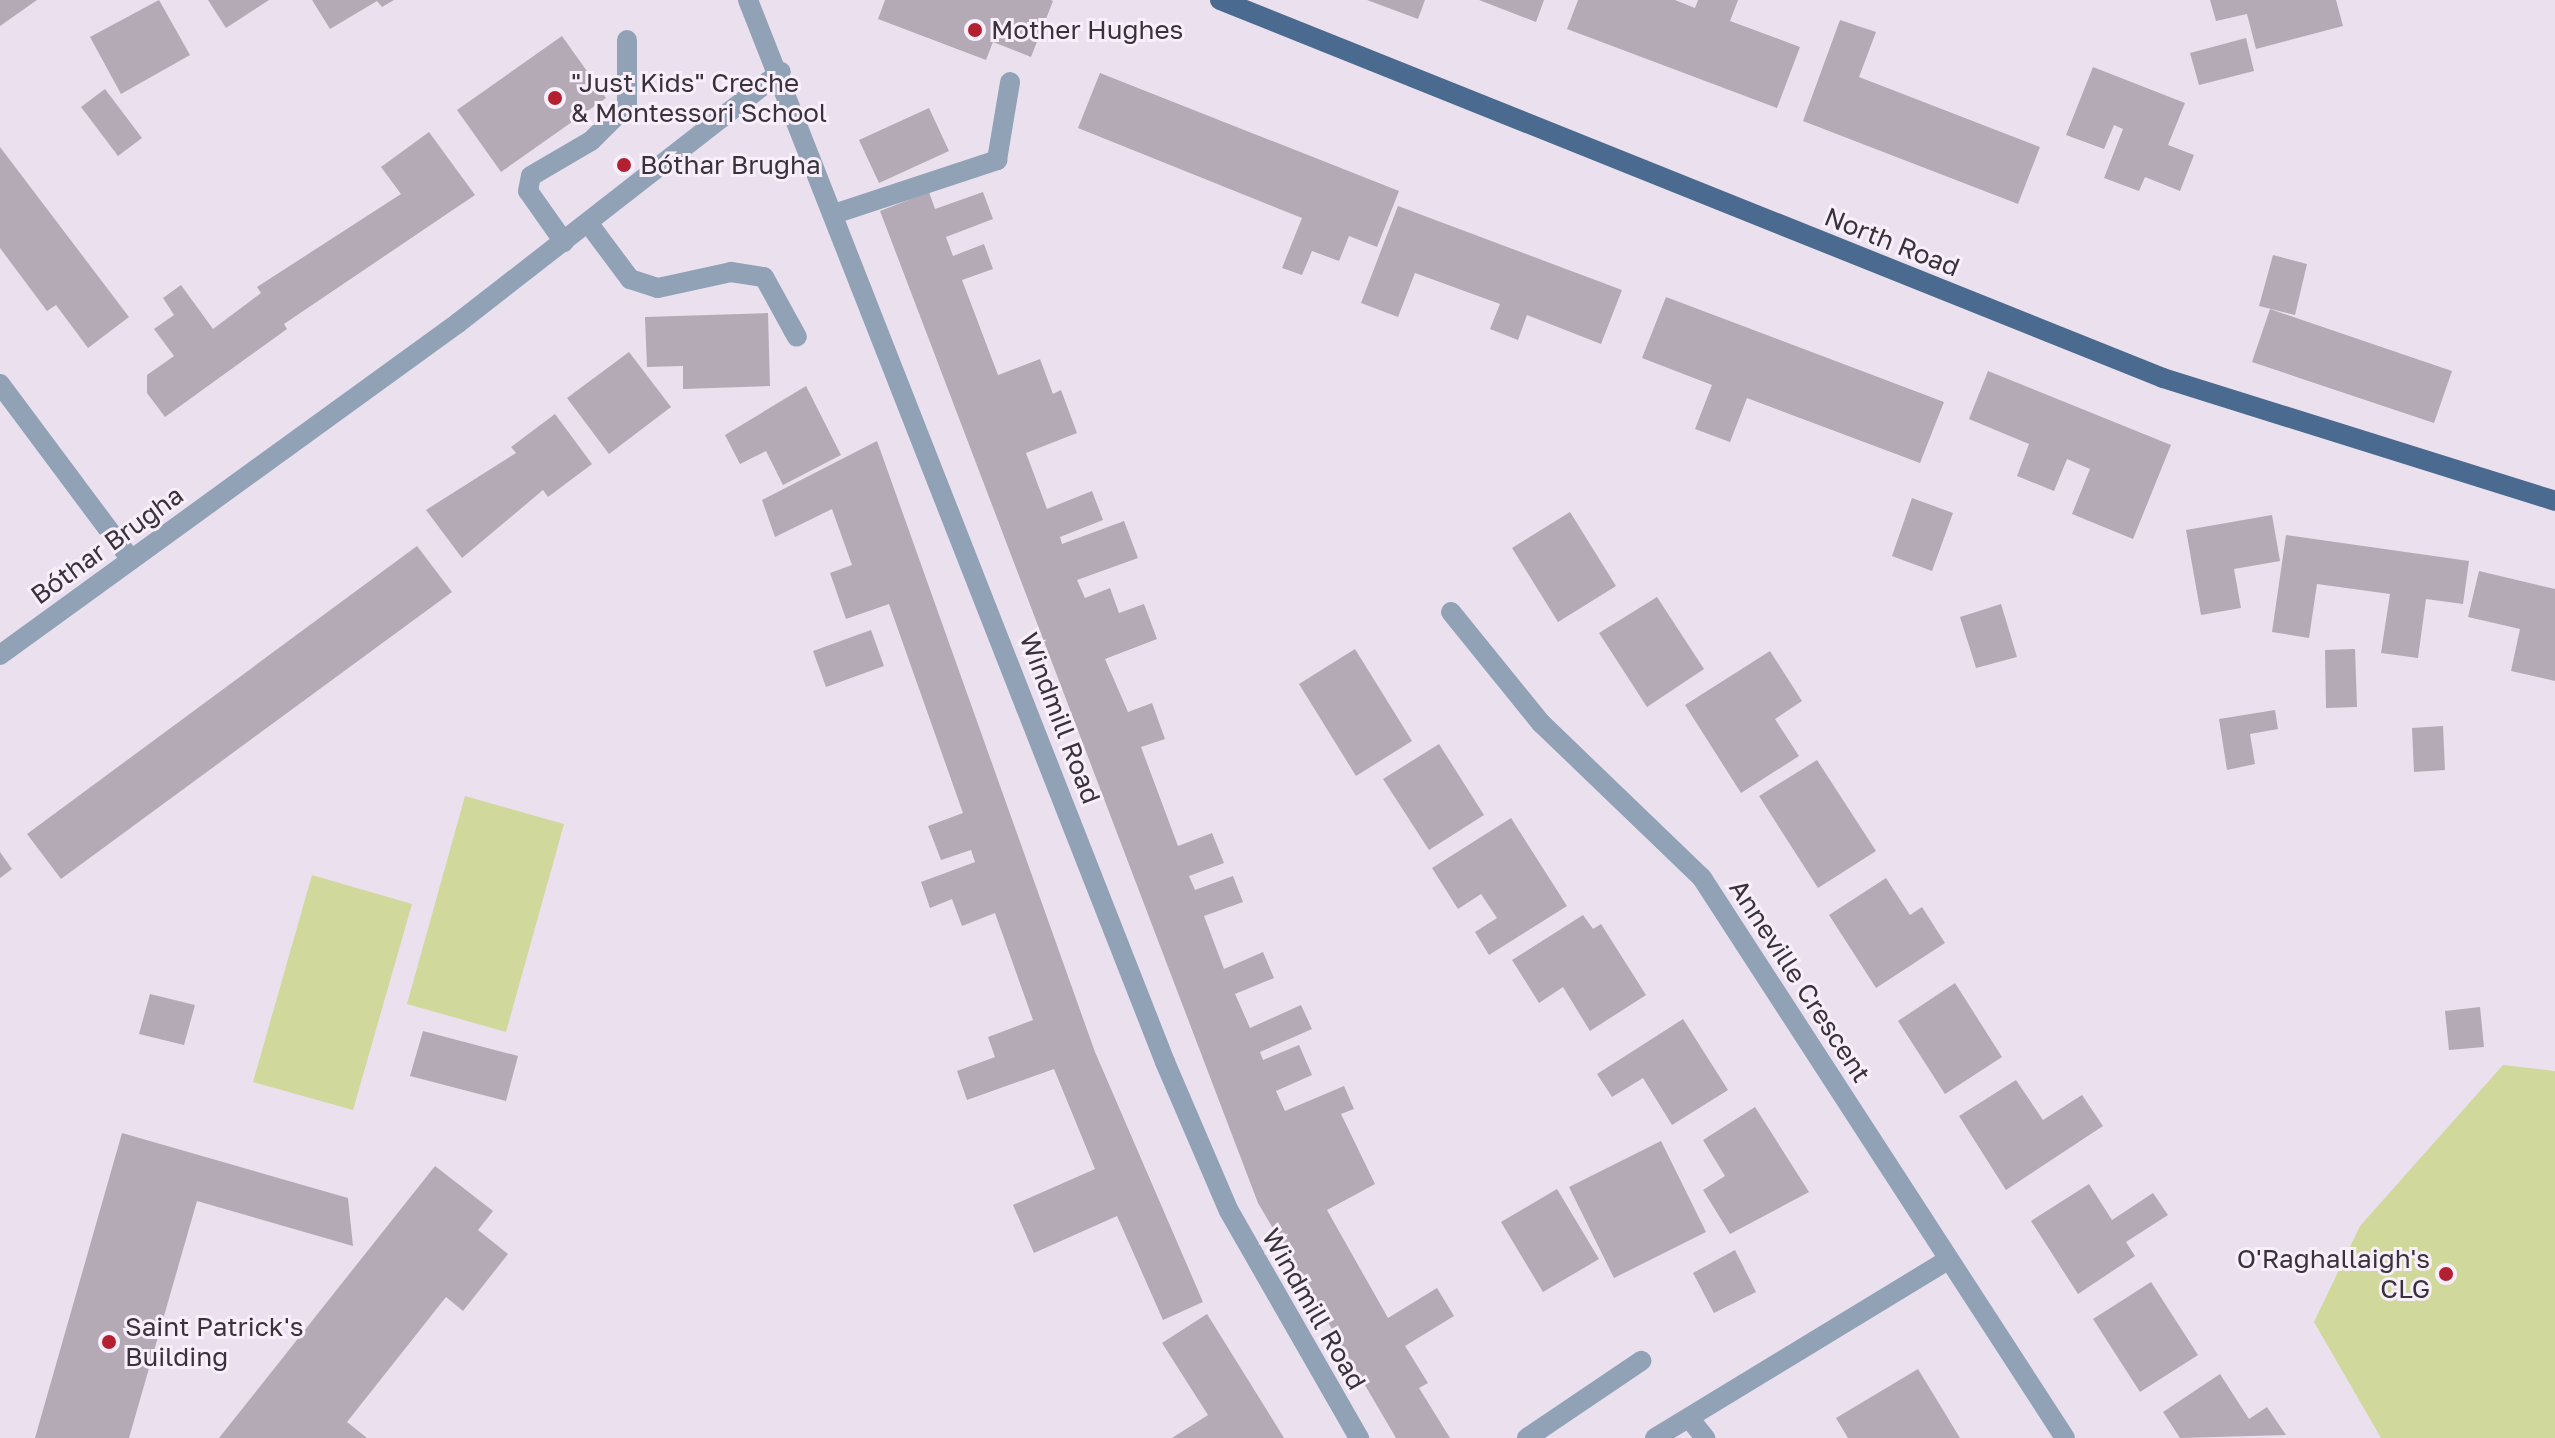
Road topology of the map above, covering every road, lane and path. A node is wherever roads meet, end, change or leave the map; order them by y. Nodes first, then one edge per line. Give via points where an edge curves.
1 (748, 0) edge
2 (1224, 1) edge
3 (627, 40) dead end
4 (781, 72) junction
5 (1010, 82) dead end
6 (837, 213) junction
7 (589, 224) junction
8 (564, 242) junction
9 (797, 337) dead end
10 (0, 384) edge
11 (2555, 501) edge
12 (131, 560) junction
13 (1451, 612) dead end
14 (0, 655) edge
15 (1946, 1261) junction
16 (1641, 1361) dead end
17 (1689, 1418) junction
18 (1359, 1438) edge
19 (1527, 1438) edge
20 (1655, 1438) edge
21 (1705, 1438) edge
22 (2065, 1438) edge

1 - 4 street, Windmill Road
2 - 11 main road, North Road via 2163,378
3 - 8 street via 627,105 591,141 531,176 528,191
4 - 6 street, Windmill Road
4 - 7 street, Bóthar Brugha
5 - 6 street via 997,160
6 - 18 street, Windmill Road via 1165,1062 1229,1211
7 - 8 street, Bóthar Brugha
7 - 9 street via 630,279 658,288 731,272 764,277
8 - 12 street, Bóthar Brugha
10 - 12 street
12 - 14 street, Bóthar Brugha
13 - 15 street, Anneville Crescent via 1541,723 1702,878
15 - 17 street
15 - 22 street, Anneville Crescent
16 - 19 street
17 - 20 street
17 - 21 street

